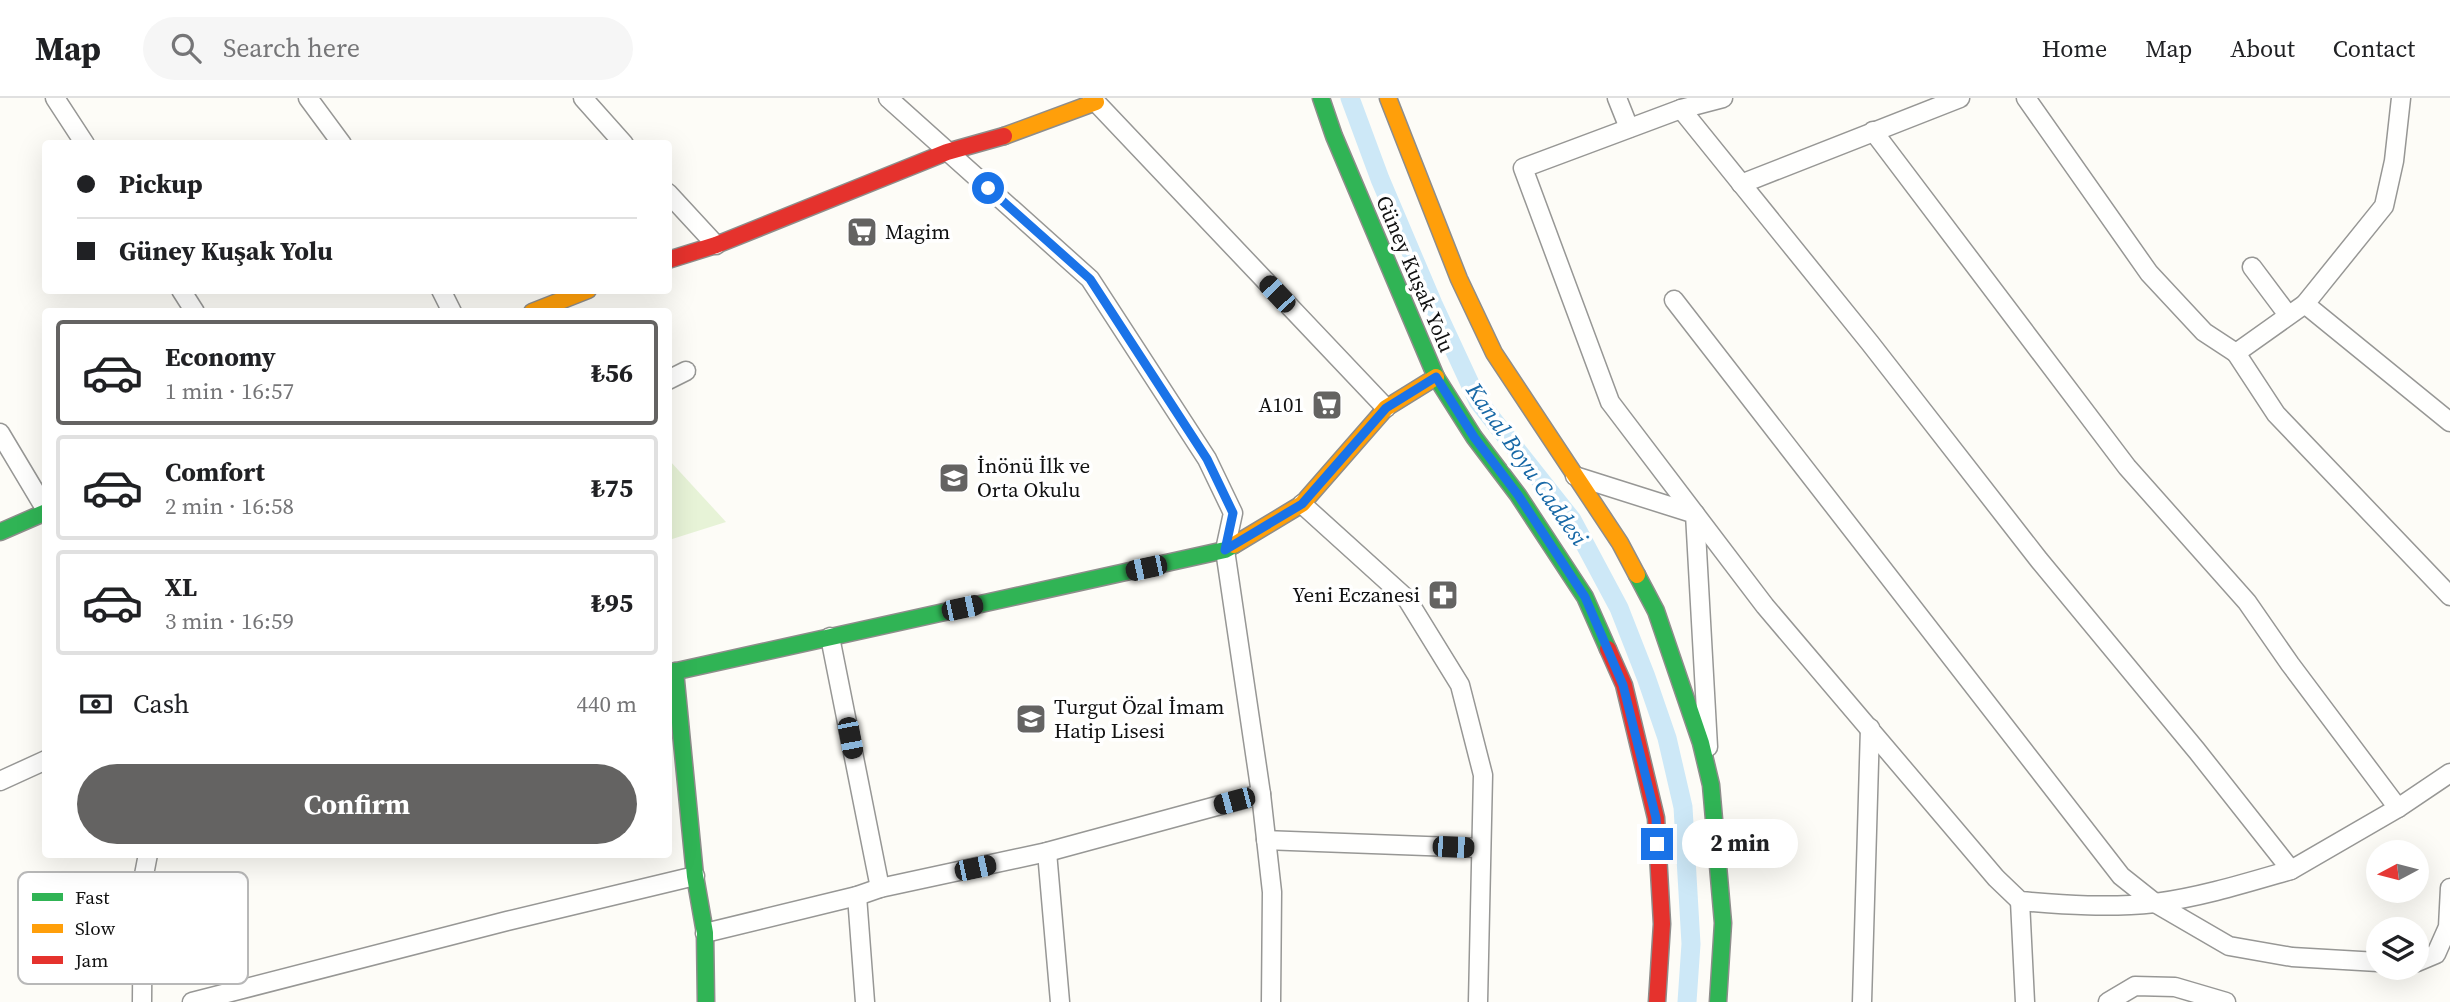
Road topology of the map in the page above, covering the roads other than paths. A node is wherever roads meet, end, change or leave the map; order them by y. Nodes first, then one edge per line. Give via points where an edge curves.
1 (55, 98) edge
2 (308, 98) edge
3 (583, 98) edge
4 (888, 98) edge
5 (1321, 98) edge
6 (1388, 98) edge
7 (1617, 98) edge
8 (1723, 98) edge
9 (1960, 98) edge
10 (2026, 98) edge
11 (2401, 98) edge
12 (1094, 100) edge
13 (1681, 109) junction
14 (1629, 128) junction
15 (1873, 131) junction
16 (82, 140) edge
17 (338, 140) edge
18 (620, 140) edge
19 (947, 152) junction
20 (1741, 184) junction
21 (672, 197) edge
22 (716, 245) junction
23 (672, 259) edge
24 (2252, 267) dead end
25 (578, 294) edge
26 (1674, 300) dead end
27 (2305, 304) junction
28 (542, 308) edge
29 (2288, 315) junction
30 (2236, 353) junction
31 (686, 371) dead end
32 (1436, 377) junction
33 (672, 378) edge
34 (1386, 408) junction
35 (2450, 422) edge
36 (0, 433) edge
37 (1575, 476) junction
38 (42, 504) edge
39 (1302, 504) junction
40 (42, 513) edge
41 (1695, 514) junction
42 (0, 532) edge
43 (1225, 550) junction
44 (2450, 596) edge
45 (830, 637) junction
46 (672, 672) edge
47 (1870, 727) junction
48 (42, 762) edge
49 (2450, 773) edge
50 (0, 781) edge
51 (1711, 785) junction
52 (1261, 794) junction
53 (2398, 808) junction
54 (1266, 840) junction
55 (1480, 848) junction
56 (1047, 852) junction
57 (2291, 870) junction
58 (695, 876) junction
59 (880, 888) junction
60 (2450, 888) edge
61 (857, 896) junction
62 (2020, 901) junction
63 (2155, 903) junction
64 (705, 933) junction
65 (2443, 959) edge
66 (2366, 961) edge
67 (142, 984) edge
68 (142, 1002) edge
69 (192, 1002) edge
70 (706, 1002) edge
71 (865, 1002) edge
72 (1060, 1002) edge
73 (1271, 1002) edge
74 (1478, 1002) edge
75 (1657, 1002) edge
76 (1718, 1002) edge
77 (1862, 1002) edge
78 (2025, 1002) edge
79 (2108, 1002) edge
80 (2226, 1002) edge

1 - 16 street
2 - 17 street
3 - 18 street
4 - 19 street
5 - 32 main road, Güney Kuşak Yolu
6 - 37 main road, Güney Kuşak Yolu via 1459,279 1494,353
7 - 14 street
8 - 13 street
9 - 15 street
10 - 30 street via 2149,273 2204,332
11 - 27 street via 2384,206
12 - 19 main road via 989,142
12 - 34 street
13 - 14 street
13 - 20 street
14 - 41 street via 1523,168 1610,402
15 - 20 street
15 - 53 street via 2127,467 2247,602
19 - 22 main road
19 - 43 street via 1090,279 1207,459 1233,513
20 - 57 street
21 - 22 street
22 - 23 main road
24 - 29 street
25 - 28 main road
26 - 63 street via 2120,876
27 - 29 street
27 - 35 street
29 - 30 street
30 - 44 street via 2276,414
31 - 33 street
32 - 34 main road
32 - 75 main road, Güney Kuşak Yolu via 1585,597 1623,685 1656,818 1662,924
34 - 39 main road
36 - 38 street
37 - 41 street
37 - 51 main road, Güney Kuşak Yolu via 1620,543 1656,611
39 - 43 main road
39 - 55 street via 1407,599 1460,685 1483,775
40 - 42 main road
41 - 47 street via 1765,606
41 - 51 street
43 - 45 main road
43 - 52 street
45 - 46 main road
45 - 59 street
46 - 58 main road
47 - 62 street
47 - 77 street
48 - 50 street
49 - 53 street
51 - 76 main road, Güney Kuşak Yolu via 1723,923
52 - 54 street
52 - 56 street
53 - 57 street
54 - 55 street
54 - 73 street via 1272,892
55 - 74 street
56 - 59 street
56 - 72 street
57 - 63 street
58 - 64 main road
58 - 69 street
59 - 61 street
60 - 65 street
61 - 64 street
61 - 71 street
62 - 63 street via 2095,906
62 - 78 street
63 - 66 street via 2229,946 2292,957
64 - 70 main road
67 - 68 street
79 - 80 street via 2135,986 2175,986

